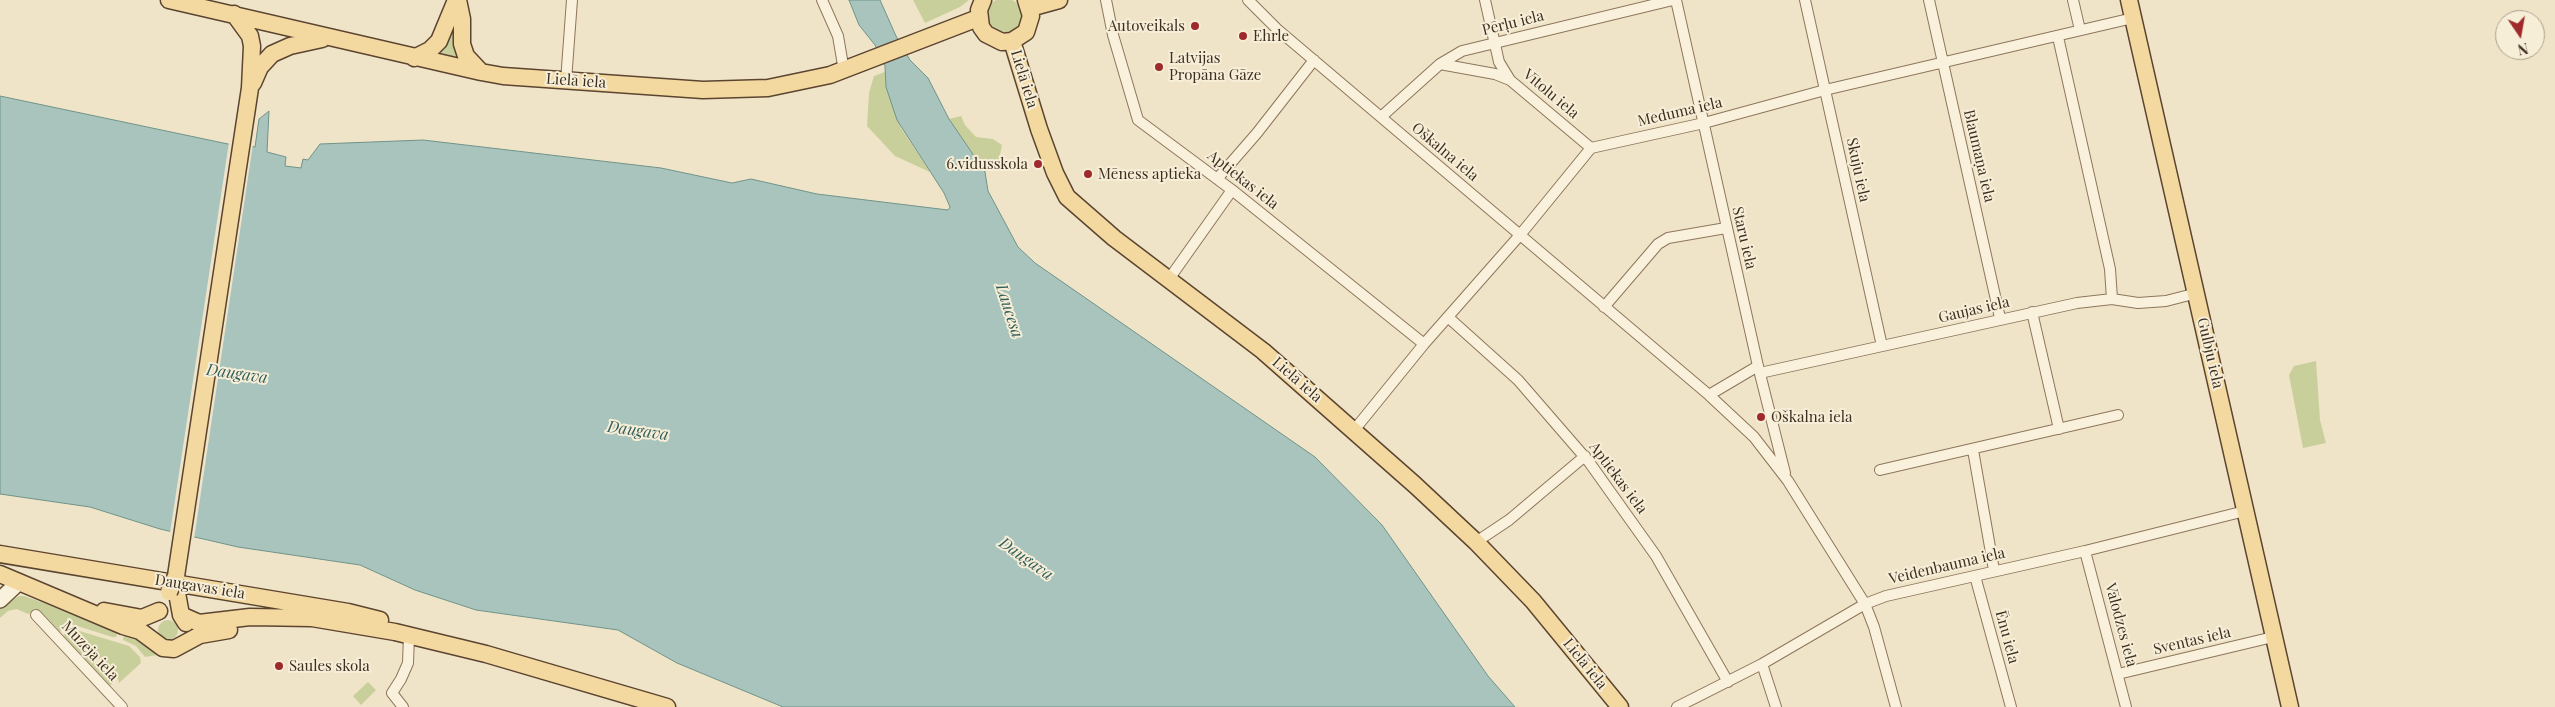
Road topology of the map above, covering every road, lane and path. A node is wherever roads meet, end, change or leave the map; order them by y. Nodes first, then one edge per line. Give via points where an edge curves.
1 (169, 0) edge
2 (457, 0) edge
3 (572, 0) edge
4 (822, 0) edge
5 (983, 0) edge
6 (1059, 0) edge
7 (1106, 0) edge
8 (1248, 0) edge
9 (1485, 0) edge
10 (1674, 0) edge
11 (1805, 0) edge
12 (1929, 0) edge
13 (2073, 0) edge
14 (2128, 0) edge
15 (1028, 4) edge
16 (234, 14) junction
17 (978, 18) junction
18 (2133, 18) junction
19 (2080, 30) junction
20 (2058, 37) junction
21 (332, 38) junction
22 (1012, 41) junction
23 (1494, 42) junction
24 (414, 58) junction
25 (1314, 60) junction
26 (1943, 62) junction
27 (1440, 64) junction
28 (844, 71) junction
29 (480, 72) junction
30 (1510, 80) junction
31 (566, 81) junction
32 (250, 88) junction
33 (1825, 90) junction
34 (1381, 117) junction
35 (1704, 123) junction
36 (1591, 148) junction
37 (1217, 179) junction
38 (1232, 190) junction
39 (1726, 228) junction
40 (1520, 236) junction
41 (1169, 279) junction
42 (2197, 293) junction
43 (2112, 298) junction
44 (1604, 306) junction
45 (2032, 312) junction
46 (1449, 318) junction
47 (2000, 318) junction
48 (1424, 344) junction
49 (1882, 346) junction
50 (1759, 370) junction
51 (1709, 395) junction
52 (2118, 415) dead end
53 (1354, 429) junction
54 (2060, 429) junction
55 (1973, 450) junction
56 (1585, 456) junction
57 (1880, 470) dead end
58 (1788, 481) junction
59 (2245, 511) junction
60 (1476, 542) junction
61 (2085, 551) junction
62 (0, 554) edge
63 (1994, 570) junction
64 (1975, 576) junction
65 (6, 579) edge
66 (173, 592) junction
67 (0, 600) edge
68 (1865, 604) junction
69 (75, 605) junction
70 (159, 611) junction
71 (181, 614) junction
72 (36, 615) dead end
73 (275, 618) junction
74 (402, 634) junction
75 (2273, 637) junction
76 (154, 643) junction
77 (183, 644) junction
78 (1762, 664) junction
79 (2118, 674) junction
80 (1728, 682) junction
81 (629, 701) edge
82 (122, 707) edge
83 (403, 707) edge
84 (667, 707) edge
85 (1620, 707) edge
86 (1678, 707) edge
87 (1776, 707) edge
88 (1896, 707) edge
89 (2011, 707) edge
90 (2126, 707) edge
91 (2290, 707) edge

1 - 16 main road, Lielā iela
2 - 24 main road via 439,41
2 - 29 main road via 462,20 462,44 466,56
3 - 31 street
4 - 28 street via 836,29
5 - 17 main road
6 - 15 main road
7 - 37 street, Aptiekas iela via 1138,120
8 - 25 street, Oškalna iela via 1277,30
9 - 23 street, Vītolu iela
10 - 23 street, Pērļu iela
10 - 35 street, Staru iela
11 - 33 street, Skuju iela
12 - 26 street, Blaumaņa iela
13 - 19 street
14 - 18 main road, Gulbju iela
15 - 22 main road via 1031,16 1026,32
16 - 21 main road, Lielā iela
16 - 32 main road via 250,36
17 - 22 main road via 986,34 994,40
17 - 28 main road, Lielā iela
18 - 19 street, Meduma iela
18 - 42 main road, Gulbju iela
19 - 20 street, Meduma iela
20 - 26 street, Meduma iela
20 - 43 street via 2110,269
21 - 24 main road, Lielā iela
21 - 32 main road via 310,40 272,54 260,67
22 - 41 main road, Lielā iela via 1055,173 1067,196 1091,220
23 - 27 street, Pērļu iela via 1462,51
23 - 30 street, Vītolu iela via 1499,62
24 - 29 main road, Lielā iela
25 - 34 street, Oškalna iela
25 - 37 street
26 - 33 street, Meduma iela
26 - 47 street, Blaumaņa iela
27 - 30 street via 1495,74
27 - 34 street, Pērļu iela
28 - 31 main road, Lielā iela via 804,82 744,90
29 - 31 main road, Lielā iela
30 - 36 street, Vītolu iela
32 - 66 main road, Daugavas iela, bridge
33 - 35 street, Meduma iela
33 - 49 street, Skuju iela
34 - 40 street, Oškalna iela
35 - 36 street, Meduma iela
35 - 39 street, Staru iela
36 - 40 street
37 - 38 street, Aptiekas iela
38 - 41 street
38 - 48 street, Aptiekas iela
39 - 44 street via 1668,238 1648,252
39 - 50 street, Staru iela
40 - 44 street, Oškalna iela
40 - 46 street
41 - 53 main road, Lielā iela via 1263,351
42 - 43 street, Gaujas iela via 2138,303
42 - 59 main road, Gulbju iela
43 - 45 street, Gaujas iela
44 - 51 street, Oškalna iela
45 - 47 street, Gaujas iela
45 - 54 street
46 - 48 street
46 - 56 street, Aptiekas iela via 1518,380
47 - 49 street, Gaujas iela
48 - 53 street
49 - 50 street, Gaujas iela
50 - 51 street, Gaujas iela
50 - 58 street, Staru iela
51 - 58 street, Oškalna iela via 1763,447
52 - 54 street
53 - 60 main road, Lielā iela
54 - 55 street
55 - 57 street
55 - 63 street
56 - 60 street via 1509,520
56 - 80 street, Aptiekas iela via 1656,556
58 - 68 street, Oškalna iela
59 - 61 street, Veidenbauma iela
59 - 75 main road, Gulbju iela
60 - 85 main road, Lielā iela via 1533,601
61 - 63 street, Veidenbauma iela
61 - 79 street, Vālodzes iela
62 - 74 main road, Daugavas iela via 348,612 385,621
63 - 64 street, Veidenbauma iela
64 - 68 street, Veidenbauma iela via 1886,596
64 - 89 street, Ēnu iela
65 - 67 street
65 - 69 main road, Daugavas iela
66 - 70 main road, Daugavas iela
66 - 71 main road
68 - 78 street, Veidenbauma iela
68 - 88 street, Oškalna iela
69 - 70 main road, Daugavas iela via 142,618
69 - 76 main road, Daugavas iela via 140,631
70 - 76 main road, Daugavas iela via 150,628
71 - 73 main road, Daugavas iela via 199,623 250,617
71 - 77 main road, Daugavas iela via 187,629
72 - 82 street, Muzeja iela
73 - 74 main road, Daugavas iela via 312,618
73 - 77 main road, Daugavas iela via 200,634
74 - 81 main road, Daugavas iela via 486,654
74 - 83 street via 408,663 392,693
75 - 79 street, Sventas iela
75 - 91 main road, Gulbju iela
76 - 77 main road, Daugavas iela via 168,650
78 - 80 street, Veidenbauma iela
78 - 87 street
79 - 90 street, Vālodzes iela
80 - 86 street, Veidenbauma iela
81 - 84 main road, Daugavas iela

